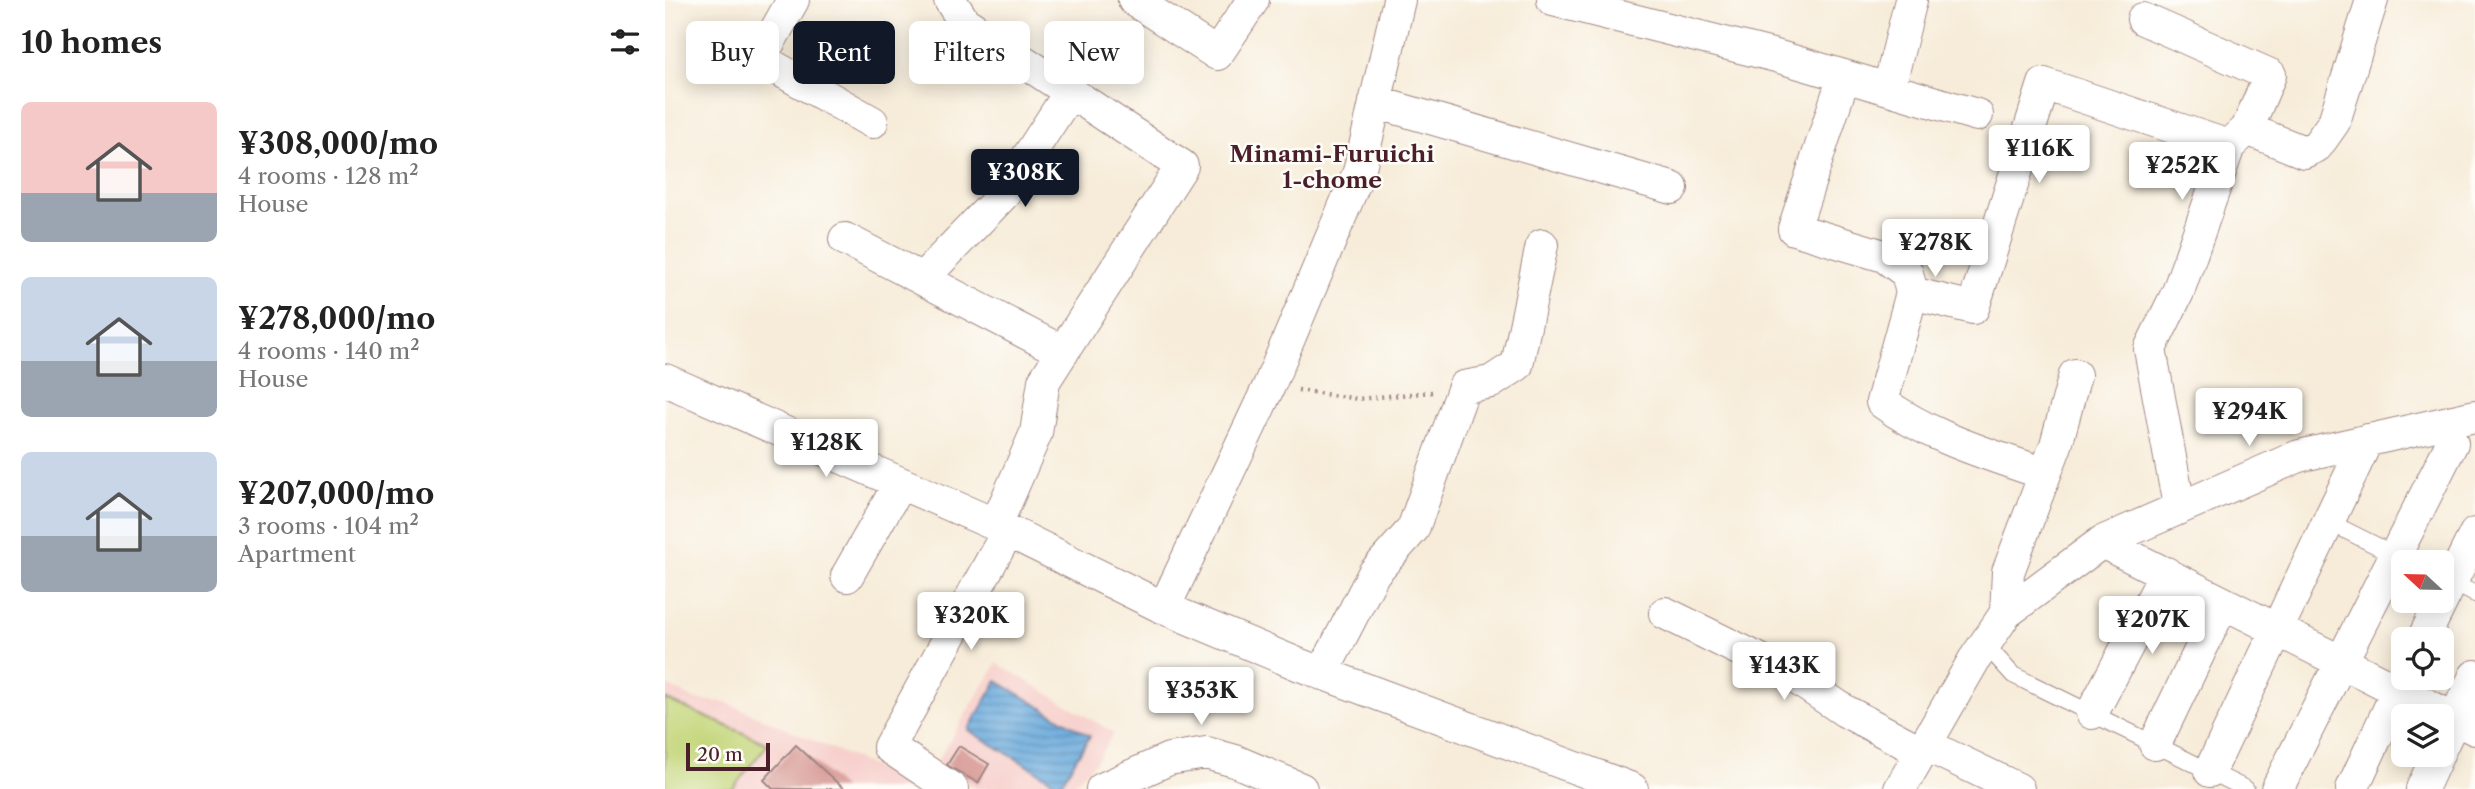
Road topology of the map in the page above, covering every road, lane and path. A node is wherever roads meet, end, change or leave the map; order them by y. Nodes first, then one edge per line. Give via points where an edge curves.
1 (793, 0) edge
2 (950, 0) edge
3 (1134, 0) edge
4 (1253, 0) edge
5 (1399, 0) edge
6 (1553, 0) edge
7 (1911, 0) edge
8 (2372, 0) edge
9 (2143, 19) dead end
10 (779, 25) edge
11 (779, 69) edge
12 (1844, 76) junction
13 (1889, 89) junction
14 (1070, 92) junction
15 (1375, 102) junction
16 (1977, 115) dead end
17 (872, 122) dead end
18 (2238, 138) junction
19 (1672, 188) dead end
20 (845, 239) dead end
21 (1542, 244) dead end
22 (922, 279) junction
23 (1912, 293) junction
24 (1063, 352) junction
25 (2075, 376) dead end
26 (665, 380) edge
27 (1269, 386) junction
28 (1464, 387) junction
29 (2475, 416) edge
30 (2421, 426) junction
31 (2367, 440) junction
32 (2463, 450) edge
33 (2045, 474) junction
34 (900, 483) junction
35 (2179, 506) junction
36 (2329, 522) junction
37 (1002, 528) junction
38 (2475, 534) edge
39 (2102, 541) junction
40 (2408, 550) edge
41 (2391, 553) edge
42 (2166, 573) junction
43 (847, 576) dead end
44 (2391, 579) edge
45 (2456, 585) edge
46 (2223, 603) junction
47 (1164, 608) junction
48 (1665, 613) dead end
49 (2006, 613) junction
50 (2430, 627) edge
51 (2279, 630) junction
52 (1985, 644) junction
53 (2342, 662) junction
54 (1322, 674) junction
55 (2475, 676) edge
56 (2391, 680) edge
57 (2398, 690) edge
58 (2408, 690) edge
59 (2092, 713) junction
60 (2457, 732) edge
61 (2155, 744) junction
62 (1924, 748) junction
63 (2432, 767) edge
64 (2210, 771) junction
65 (952, 789) edge
66 (1102, 789) edge
67 (1301, 789) edge
68 (1632, 789) edge
69 (1900, 789) edge
70 (2018, 789) edge
71 (2246, 789) edge
72 (2277, 789) edge
73 (2352, 789) edge
74 (2422, 789) edge

1 - 10 street
2 - 14 street via 964,22
3 - 4 street via 1217,54
5 - 15 street
6 - 12 street
7 - 13 street
8 - 18 street via 2335,122 2318,146 2304,152
9 - 18 street via 2270,75
11 - 17 street
12 - 13 street
12 - 23 street via 1794,229 1884,256 1907,273
13 - 16 street
14 - 22 street via 1003,195
14 - 24 street via 1182,166
15 - 19 street
15 - 27 street via 1359,172
18 - 23 street via 2044,84 1973,308
18 - 35 street via 2178,292 2150,349
20 - 22 street
21 - 28 street via 1517,365 1491,382
22 - 24 street
23 - 33 street via 1882,402 1948,440
24 - 37 street via 1044,381 1036,433
25 - 33 street
26 - 34 street
27 - 28 path via 1358,399
27 - 47 street
28 - 54 street via 1413,528 1374,573
29 - 30 street
30 - 31 street
30 - 32 street
31 - 35 street via 2299,456
31 - 36 street
32 - 40 street
33 - 49 street via 2008,572
34 - 37 street
34 - 43 street
35 - 39 street
36 - 41 lane
36 - 51 street
37 - 47 street
37 - 65 street via 889,747
38 - 45 street
39 - 42 street
39 - 49 street
42 - 46 street
42 - 59 street
44 - 53 street
45 - 50 street
46 - 51 street
46 - 61 street
47 - 54 street
48 - 62 street via 1793,676 1845,711
49 - 52 street
51 - 53 street
51 - 64 street
52 - 59 lane via 2013,675
52 - 62 street
53 - 56 street
53 - 72 street
54 - 68 street
55 - 60 street
57 - 73 street
58 - 60 street
59 - 61 lane
61 - 64 lane
62 - 69 street
62 - 70 street
63 - 74 street
64 - 71 lane
66 - 67 street via 1169,759 1206,753

